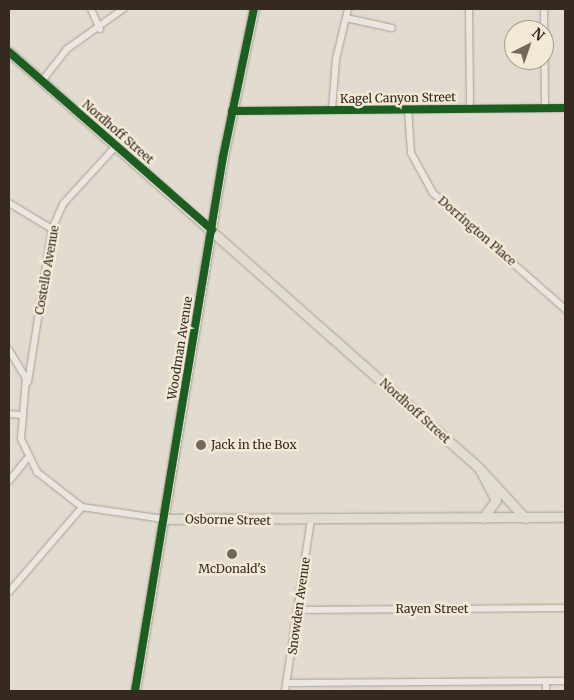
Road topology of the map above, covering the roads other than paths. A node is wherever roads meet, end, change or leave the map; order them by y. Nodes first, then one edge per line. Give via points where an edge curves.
1 (91, 9) edge
2 (123, 9) edge
3 (254, 9) edge
4 (348, 9) edge
5 (469, 9) edge
6 (544, 9) edge
7 (346, 18) junction
8 (392, 28) dead end
9 (100, 30) junction
10 (9, 52) edge
11 (42, 81) junction
12 (470, 108) junction
13 (545, 108) junction
14 (565, 108) edge
15 (232, 110) junction
16 (332, 110) junction
17 (408, 110) junction
18 (116, 146) junction
19 (9, 203) edge
20 (52, 229) junction
21 (212, 230) junction
22 (565, 309) edge
23 (9, 350) edge
24 (27, 386) junction
25 (9, 414) edge
26 (23, 415) junction
27 (27, 459) junction
28 (479, 468) junction
29 (9, 480) edge
30 (82, 507) junction
31 (163, 518) junction
32 (482, 518) junction
33 (525, 518) junction
34 (565, 518) edge
35 (311, 520) junction
36 (9, 592) edge
37 (565, 608) edge
38 (299, 610) junction
39 (546, 681) junction
40 (565, 681) edge
41 (287, 683) junction
42 (135, 691) edge
43 (285, 691) edge
44 (546, 691) edge

1 - 9 street
2 - 9 street
3 - 15 main road, Woodman Avenue
4 - 7 street
5 - 12 street
6 - 13 street
7 - 8 street
7 - 16 street via 336,58
9 - 11 street via 67,49
10 - 11 main road, Nordhoff Street
11 - 18 main road, Nordhoff Street
12 - 13 street, Kagel Canyon Street
12 - 17 street, Kagel Canyon Street
13 - 14 street, Kagel Canyon Street
15 - 16 street, Kagel Canyon Street
15 - 21 main road, Woodman Avenue
16 - 17 street, Kagel Canyon Street
17 - 22 street, Dorrington Place via 411,152 433,193
18 - 20 street, Costello Avenue via 62,204
18 - 21 main road, Nordhoff Street
19 - 20 street
20 - 24 street, Costello Avenue
21 - 28 main road, Nordhoff Street
21 - 31 main road, Woodman Avenue
23 - 24 street via 24,370
24 - 26 street
25 - 26 street
26 - 27 street
27 - 29 street
27 - 30 street, Osborne Street via 53,487
28 - 32 main road via 496,500
28 - 33 main road, Nordhoff Street
30 - 31 street, Osborne Street
30 - 36 street
31 - 35 main road, Osborne Street
31 - 42 main road, Woodman Avenue
32 - 33 main road, Osborne Street
32 - 35 main road, Osborne Street
33 - 34 main road, Osborne Street
35 - 38 street, Snowden Avenue
37 - 38 street, Rayen Street
38 - 41 street, Snowden Avenue
39 - 40 street
39 - 41 street
39 - 44 street
41 - 43 street, Snowden Avenue

